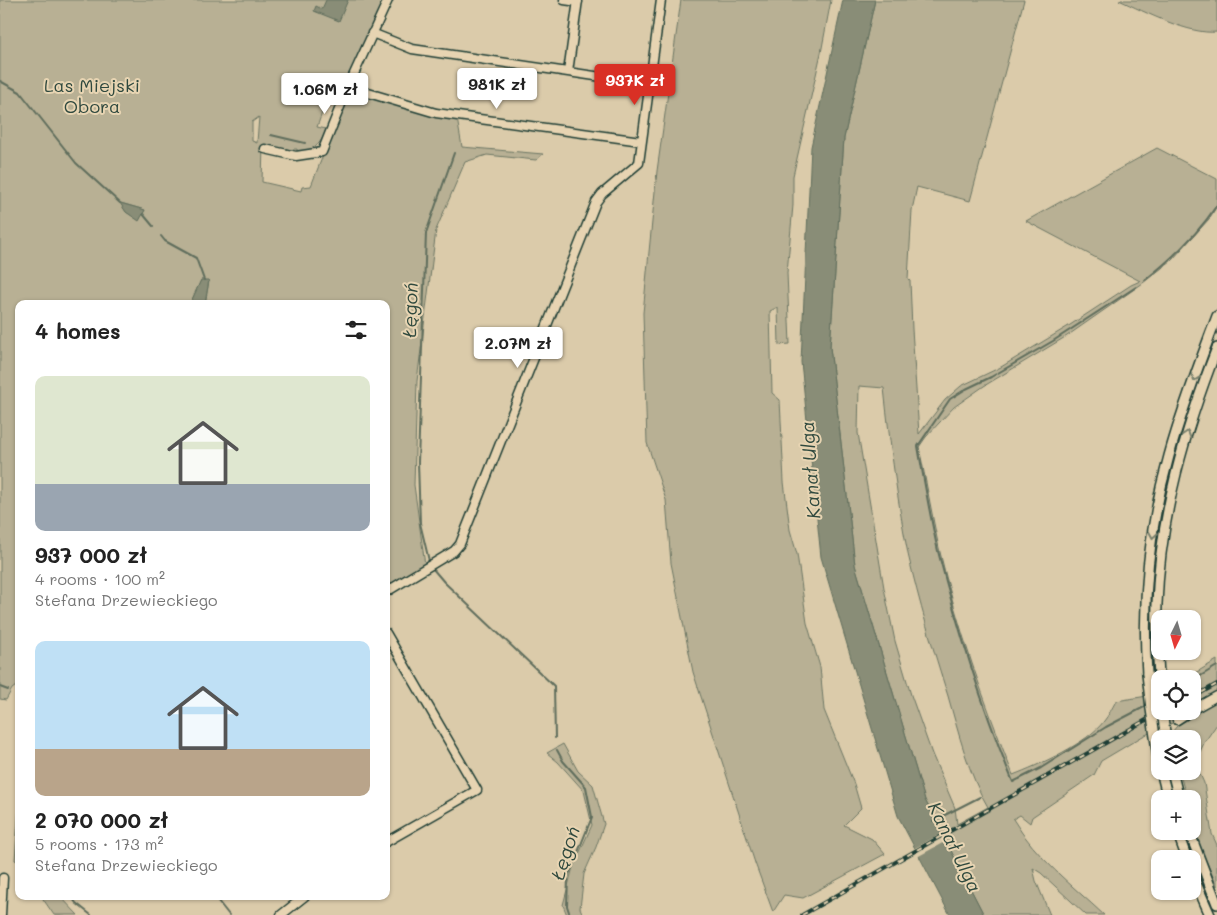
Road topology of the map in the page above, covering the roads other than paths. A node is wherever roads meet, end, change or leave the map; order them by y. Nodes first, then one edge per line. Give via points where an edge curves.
1 (388, 0) edge
2 (564, 0) edge
3 (662, 0) edge
4 (578, 1) edge
5 (372, 33) junction
6 (568, 72) junction
7 (649, 84) junction
8 (348, 87) junction
9 (641, 141) junction
10 (265, 149) dead end
11 (1217, 316) edge
12 (1217, 348) edge
13 (390, 590) edge
14 (390, 641) edge
15 (1158, 670) edge
16 (1217, 696) edge
17 (1201, 706) edge
18 (1153, 730) edge
19 (390, 840) edge
20 (1192, 840) edge
21 (3, 878) dead end
22 (1201, 894) edge
23 (300, 900) edge
24 (1217, 904) edge
25 (1, 915) edge
26 (281, 915) edge
27 (1210, 915) edge

1 - 5 street
2 - 4 street
3 - 7 street
4 - 6 street
5 - 6 street via 412,48
5 - 8 street
6 - 7 street
7 - 9 street
8 - 9 street via 436,113
8 - 10 street via 322,152 296,156
9 - 13 street via 638,163 596,202 460,544 454,551
11 -> 18 main road, bridge via 1176,431 1157,508 1148,578 1146,636
15 -> 12 main road via 1157,604 1162,541 1183,447
14 - 19 street via 477,790
16 - 17 street
20 - 24 main road
21 - 25 street
22 - 27 main road
23 - 26 street

